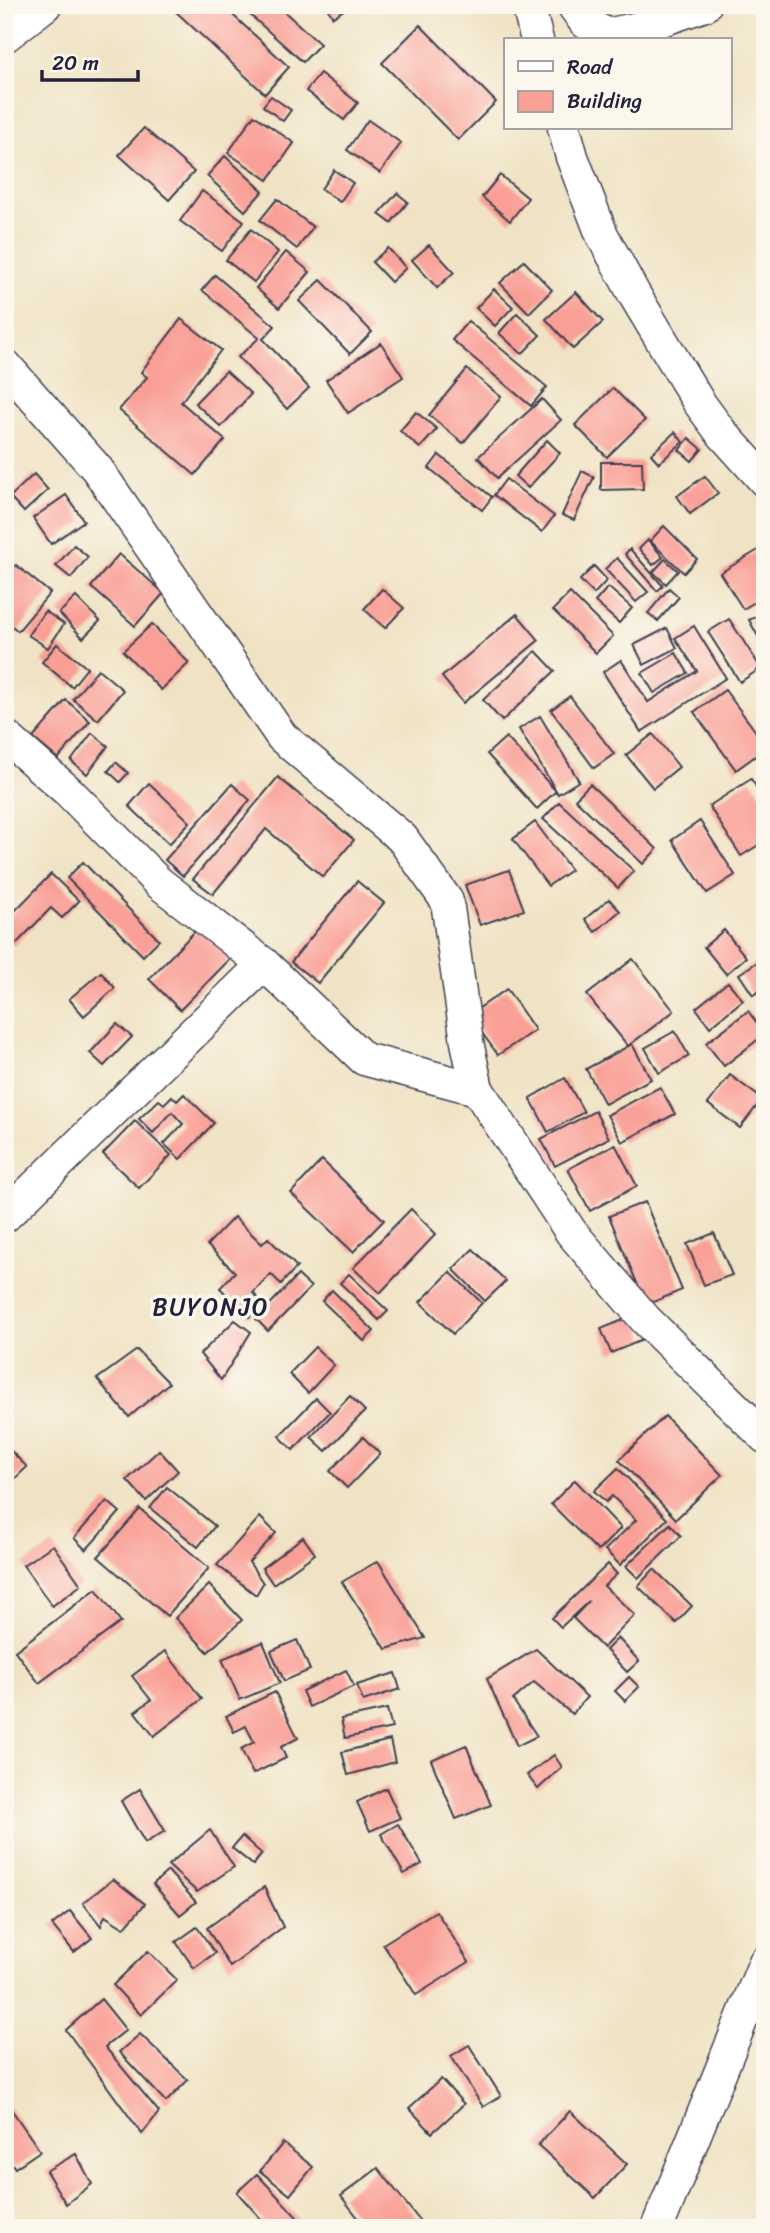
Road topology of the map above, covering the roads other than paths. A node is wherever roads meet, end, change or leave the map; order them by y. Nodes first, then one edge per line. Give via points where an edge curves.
1 (45, 5) edge
2 (528, 5) edge
3 (573, 5) edge
4 (705, 5) edge
5 (5, 36) edge
6 (536, 38) edge
7 (565, 130) edge
8 (5, 365) edge
9 (765, 481) edge
10 (5, 736) edge
11 (264, 964) junction
12 (477, 1089) junction
13 (5, 1216) edge
14 (765, 1437) edge
15 (765, 1962) edge
16 (657, 2228) edge

1 - 5 street
2 - 6 street
3 - 4 street via 585,22 607,34
7 - 9 street via 602,234 634,294 698,401
8 - 12 street via 97,469 282,737 402,838 447,901
10 - 11 street via 158,882
11 - 12 street via 363,1059
11 - 13 street
12 - 14 street via 571,1232 646,1320
15 - 16 street

